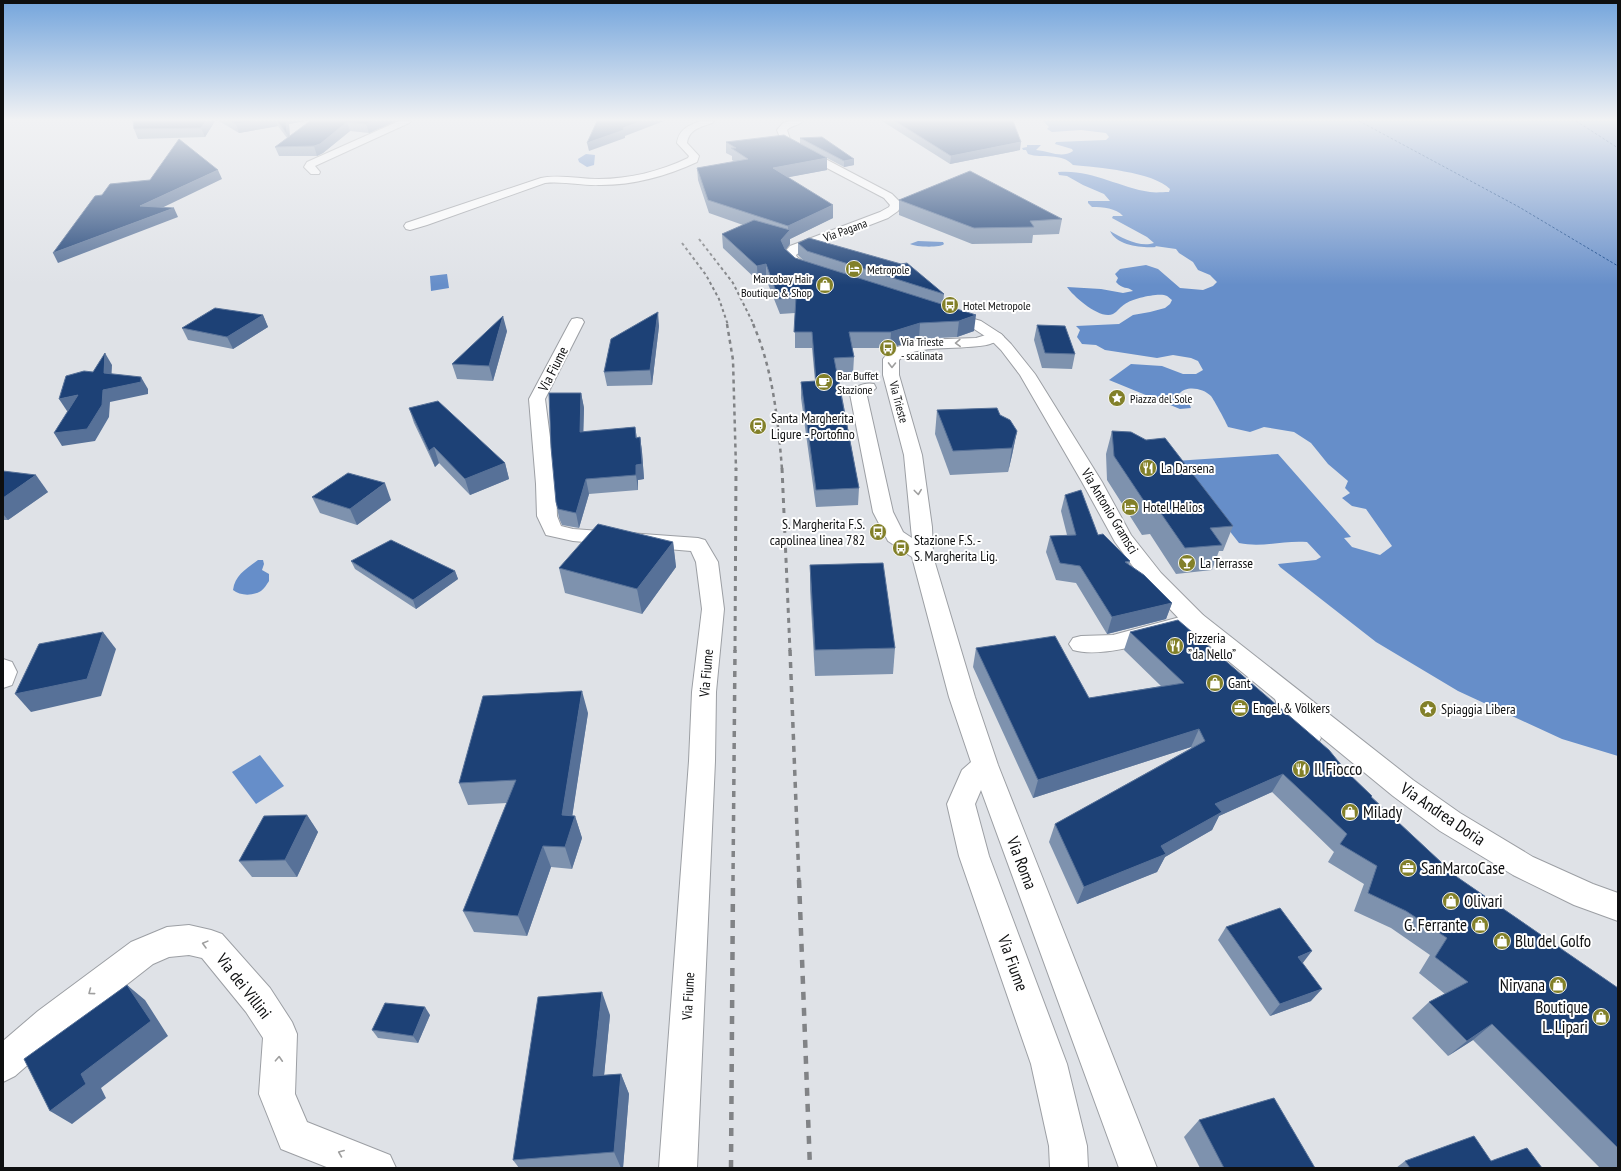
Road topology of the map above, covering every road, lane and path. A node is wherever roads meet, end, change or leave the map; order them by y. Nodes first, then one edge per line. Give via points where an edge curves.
1 (643, 176) edge
2 (849, 176) edge
3 (410, 226) dead end
4 (824, 275) edge
5 (936, 312) edge
6 (577, 322) dead end
7 (996, 337) junction
8 (868, 388) dead end
9 (922, 554) junction
10 (1195, 621) junction
11 (1081, 644) dead end
12 (3, 668) edge
13 (3, 679) edge
14 (1285, 694) junction
15 (1326, 759) edge
16 (985, 765) junction
17 (1618, 907) edge
18 (3, 1064) edge
19 (377, 1168) edge
20 (678, 1168) edge
21 (1068, 1168) edge
22 (1138, 1168) edge

1 - 3 street via 601,182 562,178 544,180
2 - 4 street, Via Pagana via 888,196 896,204 894,209 884,215 795,248 789,254 801,268
5 - 7 street via 976,324
6 - 20 street, Via Fiume via 537,399 547,516 553,530 573,535 698,545 707,562 713,609 704,692
7 -> 9 street, Via Trieste via 977,343 919,345 897,352 891,360 891,375 913,455 922,527
7 - 10 street, Via Antonio Gramsci via 1027,374 1122,537 1153,578
8 - 9 street via 858,394 883,512 895,536
9 - 16 street, Via Roma via 962,697
10 - 11 street via 1113,643
10 - 14 street, Via Antonio Gramsci
12 - 13 street
14 - 15 street via 1292,718
14 - 17 street, Via Andrea Doria via 1450,822 1523,866 1585,895
16 - 21 street, Via Fiume via 972,778 961,804 974,856 1049,1064 1068,1146
16 - 22 street, Via Roma
19 -> 18 street, Via dei Villini via 294,1136 277,1094 280,1034 258,1000 211,945 189,940 167,942 142,953 50,1023

